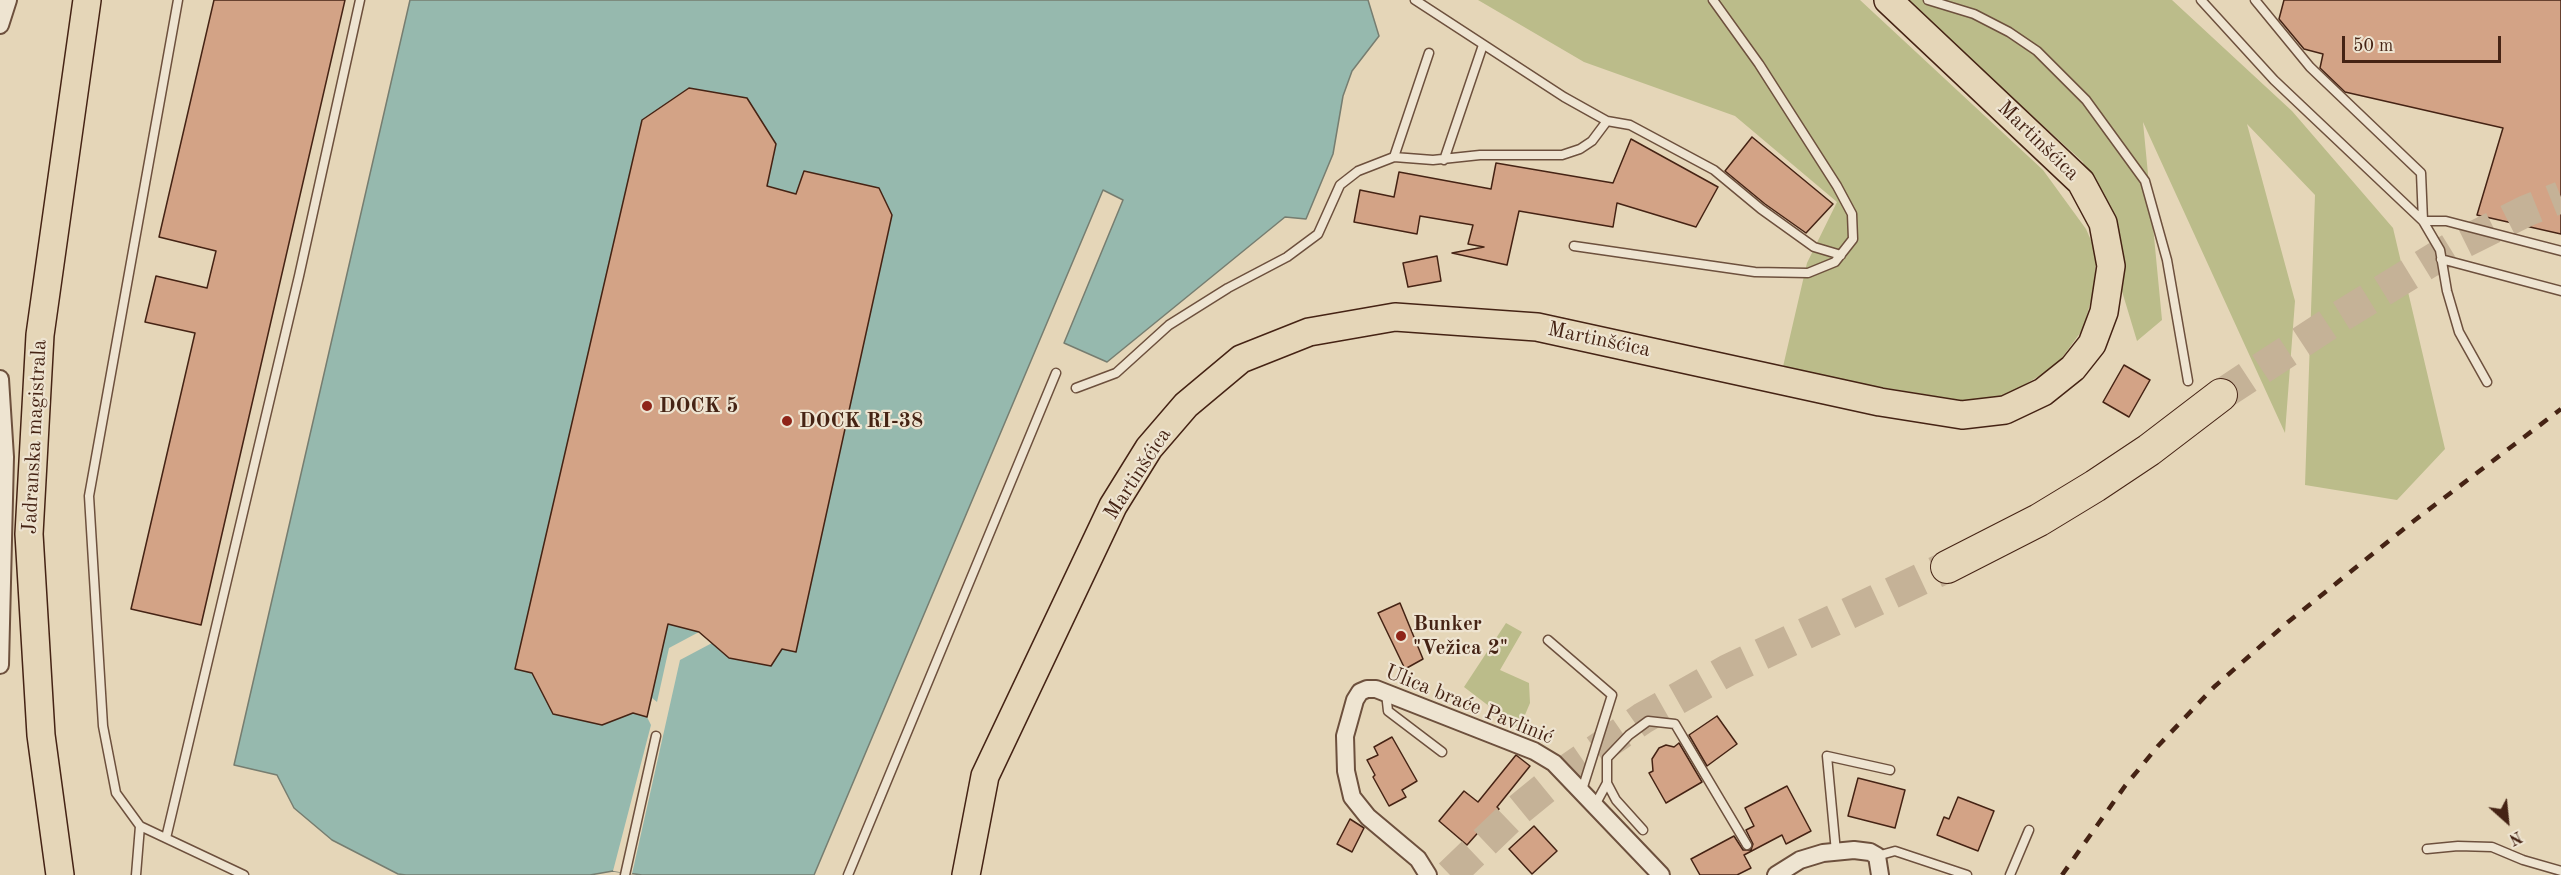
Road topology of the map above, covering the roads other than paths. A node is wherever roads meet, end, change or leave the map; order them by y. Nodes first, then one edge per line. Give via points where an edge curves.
1 (8, 0) edge
2 (87, 0) edge
3 (178, 0) edge
4 (360, 0) edge
5 (1415, 0) edge
6 (1713, 0) edge
7 (1888, 0) edge
8 (1928, 0) edge
9 (2201, 0) edge
10 (2255, 0) edge
11 (0, 26) edge
12 (1483, 45) junction
13 (1429, 53) dead end
14 (1607, 121) junction
15 (1394, 157) junction
16 (1444, 160) junction
17 (2423, 221) junction
18 (1574, 246) dead end
19 (2561, 251) edge
20 (1841, 255) junction
21 (2441, 259) junction
22 (2561, 291) edge
23 (1056, 374) dead end
24 (0, 379) edge
25 (2188, 381) dead end
26 (2487, 382) dead end
27 (1076, 388) dead end
28 (2221, 395) tunnel mouth
29 (1947, 567) tunnel mouth
30 (1548, 640) dead end
31 (0, 665) edge
32 (1386, 693) junction
33 (656, 736) dead end
34 (1442, 752) dead end
35 (1890, 770) dead end
36 (1607, 783) junction
37 (1582, 790) junction
38 (1595, 805) junction
39 (140, 826) junction
40 (1643, 830) dead end
41 (2029, 830) dead end
42 (166, 838) junction
43 (1747, 845) dead end
44 (2427, 849) dead end
45 (1836, 852) junction
46 (1877, 856) junction
47 (2561, 871) edge
48 (60, 875) edge
49 (136, 875) edge
50 (244, 875) edge
51 (625, 875) edge
52 (848, 875) edge
53 (966, 875) edge
54 (1428, 875) edge
55 (1660, 875) edge
56 (1776, 875) edge
57 (1880, 875) edge
58 (1967, 875) edge
59 (2010, 875) edge

1 - 11 street
2 - 48 main road, Jadranska magistrala via 40,335 29,534 41,735
3 - 39 lane via 89,496 103,726 116,794
4 - 42 lane
5 - 12 lane
6 - 20 lane via 1759,64 1852,214 1854,239
7 - 53 main road, Martinšćica via 2081,182 2103,223 2111,266 2104,312 2091,344 2073,368 2043,392 2005,410 1962,415 1880,402 1537,327 1395,317 1309,332 1241,359 1186,405 1149,448 1113,506 985,776
8 - 25 lane via 1974,14 2037,51 2086,100 2145,181 2166,260
9 - 17 lane via 2274,80
10 - 17 lane via 2310,67 2421,173
12 - 14 lane
12 - 16 lane
13 - 15 lane
14 - 16 lane via 1592,141 1562,155 1480,155
14 - 20 lane via 1630,125 1714,170 1814,247
15 - 16 lane
15 - 27 lane via 1358,171 1340,184 1318,234 1287,257 1169,325 1116,373
17 - 19 lane via 2446,221
17 - 21 lane
18 - 20 lane via 1755,272 1808,273 1835,262
21 - 22 lane
21 - 26 lane via 2459,332
23 - 52 lane
24 - 31 street via 5,457
28 - 29 highway via 2095,486
30 - 37 lane via 1612,695
32 - 34 lane via 1388,711
32 - 37 street, Ulica braće Pavlinić via 1534,751 1554,763
32 - 54 street, Ulica braće Pavlinić via 1367,689 1355,700 1345,736 1346,771 1352,796 1368,817 1418,859
33 - 51 lane
35 - 45 lane via 1827,756
36 - 38 lane
36 - 40 lane via 1616,800
36 - 43 lane via 1607,758 1629,735 1648,721 1676,724
37 - 38 street, Ulica braće Pavlinić
38 - 55 street, Ulica braće Pavlinić
39 - 42 lane
39 - 49 lane
41 - 59 lane
42 - 50 lane
44 - 47 lane via 2492,846
45 - 46 street via 1854,850
45 - 56 street via 1800,860
46 - 57 street
46 - 58 lane via 1895,851

